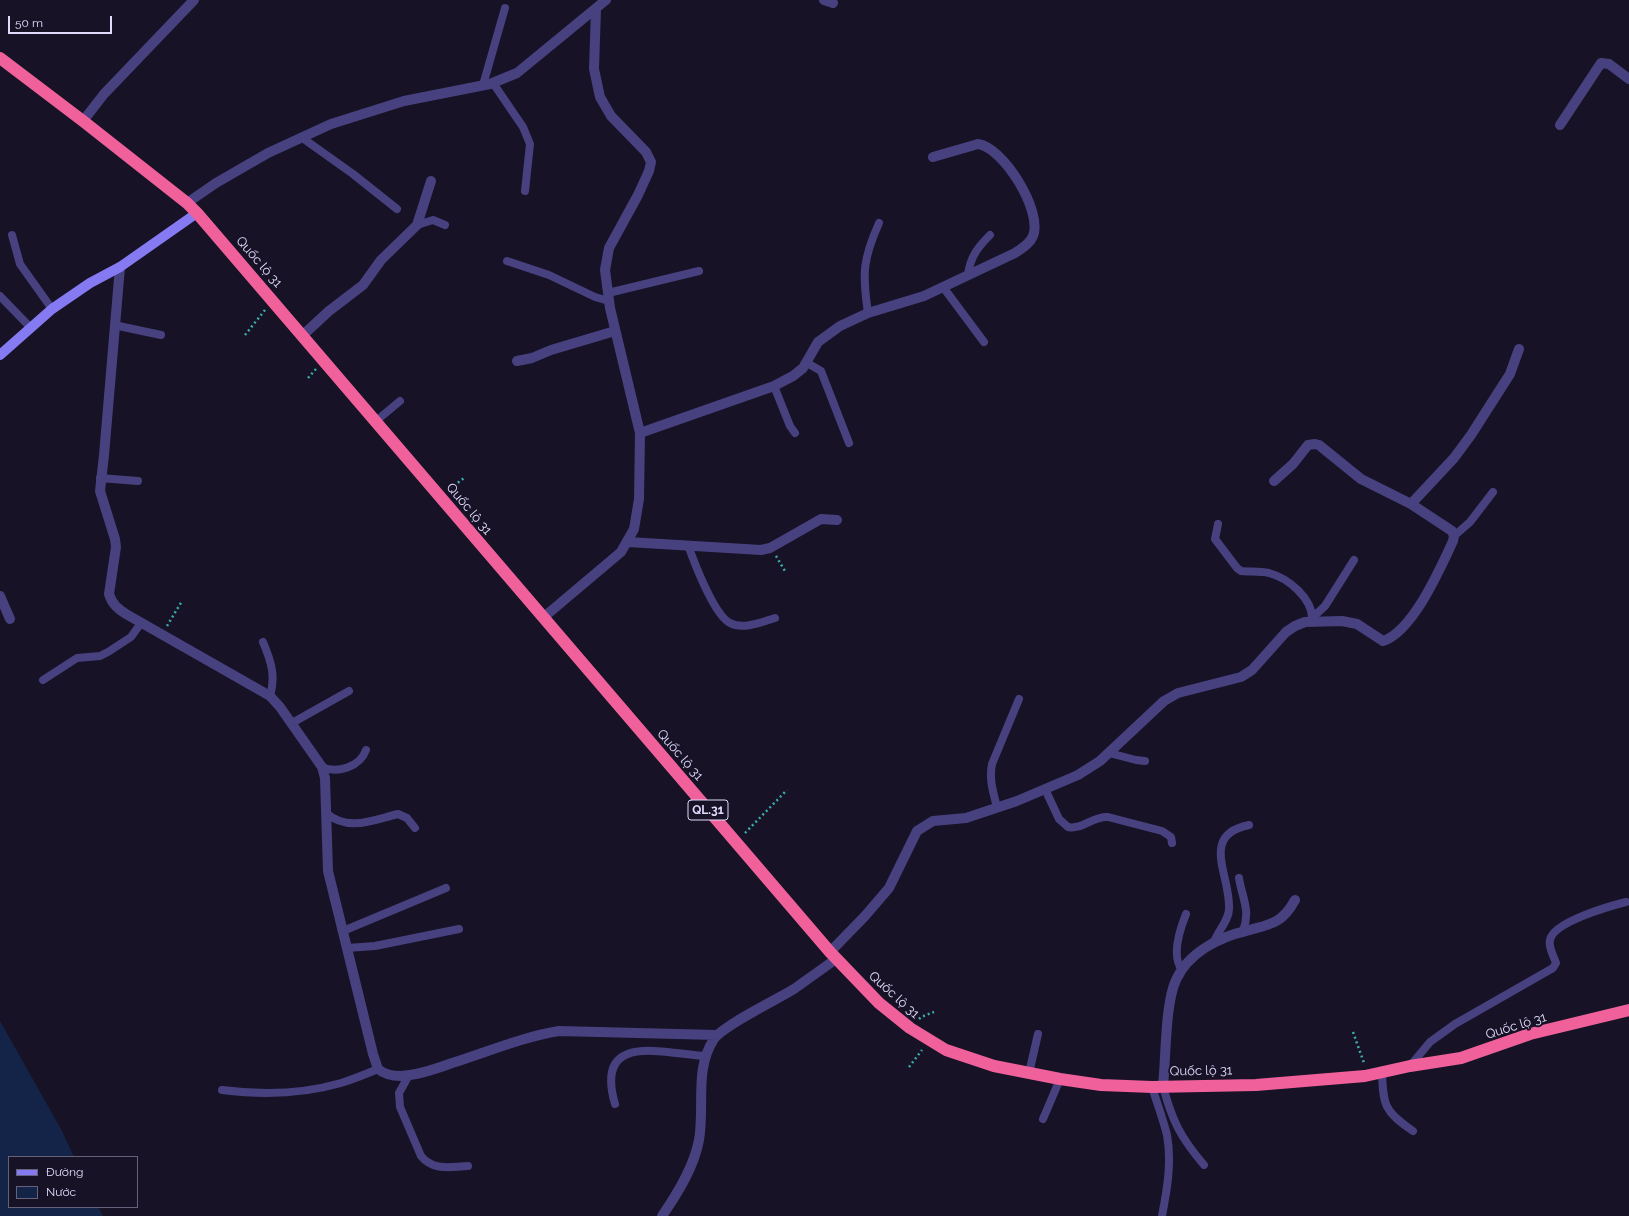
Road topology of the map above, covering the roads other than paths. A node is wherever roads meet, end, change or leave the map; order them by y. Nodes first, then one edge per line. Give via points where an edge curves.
1 (194, 0) edge
2 (606, 0) edge
3 (505, 8) dead end
4 (596, 9) junction
5 (0, 58) edge
6 (1629, 80) edge
7 (488, 84) junction
8 (83, 120) junction
9 (1560, 125) dead end
10 (301, 137) junction
11 (933, 157) dead end
12 (431, 181) dead end
13 (525, 191) dead end
14 (187, 203) junction
15 (396, 209) dead end
16 (197, 213) junction
17 (879, 223) dead end
18 (417, 225) junction
19 (445, 225) dead end
20 (12, 235) dead end
21 (990, 235) dead end
22 (507, 261) dead end
23 (120, 266) junction
24 (699, 271) dead end
25 (968, 275) junction
26 (943, 287) junction
27 (0, 296) edge
28 (608, 297) junction
29 (52, 309) junction
30 (868, 312) junction
31 (114, 325) junction
32 (30, 327) junction
33 (615, 331) junction
34 (161, 335) dead end
35 (303, 335) junction
36 (984, 342) dead end
37 (1519, 349) dead end
38 (0, 355) edge
39 (517, 361) dead end
40 (807, 363) junction
41 (774, 386) junction
42 (400, 401) dead end
43 (376, 421) junction
44 (640, 433) junction
45 (796, 433) dead end
46 (849, 443) dead end
47 (100, 478) junction
48 (138, 481) dead end
49 (1274, 481) dead end
50 (1493, 492) dead end
51 (1411, 504) junction
52 (837, 520) dead end
53 (1218, 524) dead end
54 (1454, 536) junction
55 (628, 542) junction
56 (688, 545) junction
57 (1354, 560) dead end
58 (0, 596) edge
59 (544, 617) junction
60 (775, 618) dead end
61 (10, 619) dead end
62 (1312, 620) junction
63 (141, 623) junction
64 (263, 642) dead end
65 (43, 680) dead end
66 (349, 691) dead end
67 (270, 696) junction
68 (1018, 699) dead end
69 (292, 724) junction
70 (366, 750) dead end
71 (1109, 753) junction
72 (1145, 760) dead end
73 (322, 767) junction
74 (1045, 789) junction
75 (997, 807) junction
76 (326, 813) junction
77 (1249, 825) dead end
78 (415, 828) dead end
79 (1172, 842) dead end
80 (1238, 878) dead end
81 (446, 888) dead end
82 (1295, 900) dead end
83 (1626, 902) dead end
84 (1186, 914) dead end
85 (459, 928) dead end
86 (343, 931) junction
87 (1243, 931) junction
88 (1214, 942) junction
89 (347, 948) junction
90 (833, 955) junction
91 (1182, 970) junction
92 (1629, 1010) edge
93 (1038, 1034) dead end
94 (717, 1035) junction
95 (705, 1056) junction
96 (1410, 1066) junction
97 (378, 1069) junction
98 (1382, 1072) junction
99 (1029, 1073) junction
100 (409, 1075) junction
101 (1060, 1080) junction
102 (1158, 1086) junction
103 (222, 1090) dead end
104 (614, 1104) dead end
105 (1043, 1120) dead end
106 (1413, 1131) dead end
107 (1204, 1165) dead end
108 (468, 1166) dead end
109 (662, 1216) edge
110 (1162, 1216) edge

1 - 8 street via 104,94
2 - 4 street
3 - 7 lane
4 - 7 street via 516,73
4 - 28 street via 594,70 600,97 611,116 646,152 651,162 638,195 609,248 606,270
5 - 8 highway, Quốc lộ 31 / QL.31
6 - 9 street via 1609,64 1601,63
7 - 10 street via 404,101 359,114
7 - 13 lane via 523,127 530,144
8 - 14 highway, Quốc lộ 31 / QL.31
10 - 14 street via 236,171
10 - 15 lane
11 - 25 street via 978,144 985,145 1022,186 1035,220 1033,237 1026,246
12 - 18 street
14 - 16 highway, Quốc lộ 31 / QL.31
16 - 23 street
16 - 35 highway, Quốc lộ 31 / QL.31
17 - 30 lane via 864,266
18 - 19 lane via 433,220
18 - 35 street via 381,260 363,285
20 - 29 lane via 20,264
21 - 25 lane via 972,257
22 - 28 lane via 549,275 595,297
23 - 29 street
23 - 31 street
24 - 28 lane
25 - 26 street
26 - 30 street via 924,296
26 - 36 lane
27 - 32 lane
28 - 33 street
29 - 32 street
30 - 40 street via 823,337
31 - 34 lane
31 - 47 street via 105,449
32 - 38 street
33 - 39 street
33 - 44 street
35 - 43 highway, Quốc lộ 31 / QL.31
37 - 51 street via 1510,374 1471,434 1454,458
40 - 41 street via 793,376
40 - 46 lane via 821,371
41 - 44 street
41 - 45 lane via 790,426
42 - 43 lane
43 - 59 highway, Quốc lộ 31 / QL.31
44 - 55 street via 639,499 636,521
47 - 48 lane
47 - 63 street via 100,496 116,547 110,599 118,609
49 - 51 street via 1293,464 1308,445 1315,444 1327,450 1361,479
50 - 54 lane via 1470,522
51 - 54 street via 1446,526
52 - 56 street via 822,519 770,548 761,550
53 - 62 lane via 1215,539 1237,568 1241,571 1268,573 1288,583 1306,602
54 - 62 street via 1426,596 1408,620 1388,639 1383,641 1375,638 1356,624
55 - 56 street
55 - 59 street via 611,562
56 - 60 lane via 703,583 722,616 730,623 747,625
57 - 62 lane via 1326,606
58 - 61 street
59 - 90 highway, Quốc lộ 31 / QL.31
62 - 71 street via 1286,632 1252,670 1242,677 1178,693 1164,701
63 - 65 lane via 131,637 108,652 100,656 77,658
63 - 67 street
64 - 67 lane via 274,678
66 - 69 lane
67 - 69 street
68 - 75 lane via 990,772
69 - 73 street
70 - 73 lane via 361,759 349,767 334,771
71 - 72 lane
71 - 74 street via 1092,767
73 - 76 street via 325,778
74 - 75 street
74 - 79 lane via 1059,819 1068,827 1079,827 1101,817 1108,817 1162,831 1171,837
75 - 90 street via 966,818 933,821 917,831 889,888
76 - 78 lane via 334,820 347,824 379,820 398,814 407,818
76 - 86 street via 328,871
77 - 88 lane via 1236,828 1223,839 1220,854 1230,911
80 - 87 lane via 1247,912
81 - 86 lane
82 - 87 street via 1284,917
83 - 96 lane via 1559,928 1550,940 1550,949 1556,963 1553,968 1454,1024 1430,1042
84 - 91 lane via 1177,951 1177,961
85 - 89 lane via 375,946
86 - 89 street
87 - 88 street
88 - 91 street via 1190,960
89 - 97 street
90 - 94 street via 794,989
90 - 99 highway, Quốc lộ 31 / QL.31 via 879,1003 910,1028 946,1050 994,1066
91 - 102 street via 1171,996
92 - 96 highway, Quốc lộ 31 / QL.31 via 1530,1034 1461,1058
93 - 99 lane
94 - 95 street
94 - 100 street via 558,1031 537,1035
95 - 104 lane via 645,1052 630,1052 621,1056 612,1066
95 - 109 street via 701,1078 699,1140 693,1160 676,1195
96 - 98 highway, Quốc lộ 31 / QL.31
97 - 100 street via 388,1074
97 - 103 lane via 342,1083 291,1092 248,1094
98 - 102 highway, Quốc lộ 31 / QL.31 via 1365,1076 1256,1085
98 - 106 lane via 1382,1093 1386,1106 1394,1118
99 - 101 highway, Quốc lộ 31 / QL.31
100 - 108 lane via 400,1093 400,1107 421,1156 433,1166
101 - 102 highway, Quốc lộ 31 / QL.31 via 1101,1085
101 - 105 lane
102 - 107 lane via 1186,1143
102 - 110 lane via 1169,1158 1168,1189

